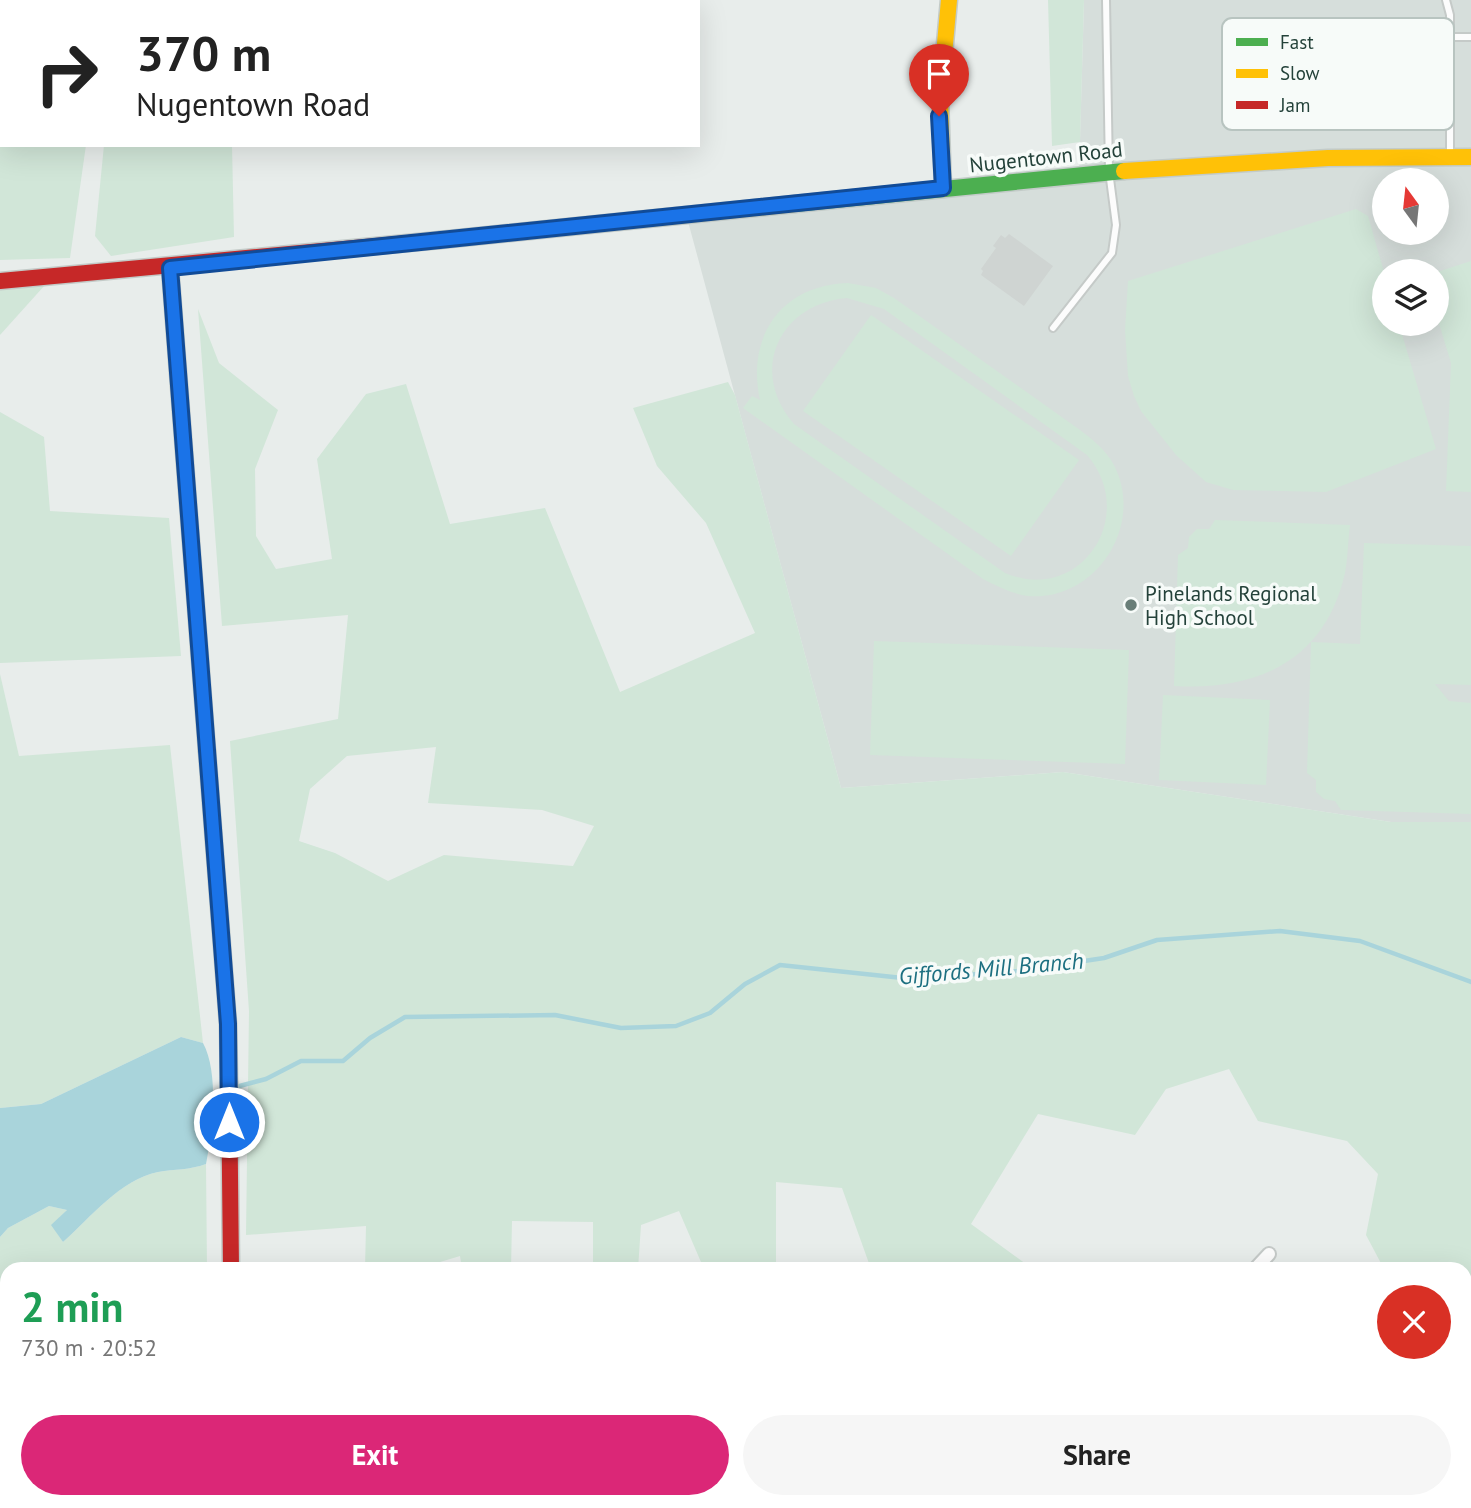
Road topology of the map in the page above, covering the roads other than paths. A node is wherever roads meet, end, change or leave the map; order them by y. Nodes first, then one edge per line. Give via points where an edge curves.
1 (949, 0) edge
2 (1106, 0) edge
3 (1446, 0) edge
4 (1448, 18) edge
5 (1450, 130) edge
6 (1450, 157) junction
7 (1471, 157) edge
8 (1109, 171) junction
9 (943, 188) junction
10 (170, 268) junction
11 (0, 281) edge
12 (1054, 328) dead end
13 (1269, 1254) dead end
14 (231, 1262) edge
15 (1262, 1262) edge

1 - 9 street via 940,98
2 - 8 lane
3 - 4 lane
5 - 6 lane
6 - 7 street, Nugentown Road
6 - 8 street, Nugentown Road via 1308,157
8 - 9 street, Nugentown Road
8 - 12 lane via 1115,225 1112,253
9 - 10 street, Nugentown Road
10 - 11 street, Nugentown Road
10 - 14 street via 228,1024
13 - 15 street

